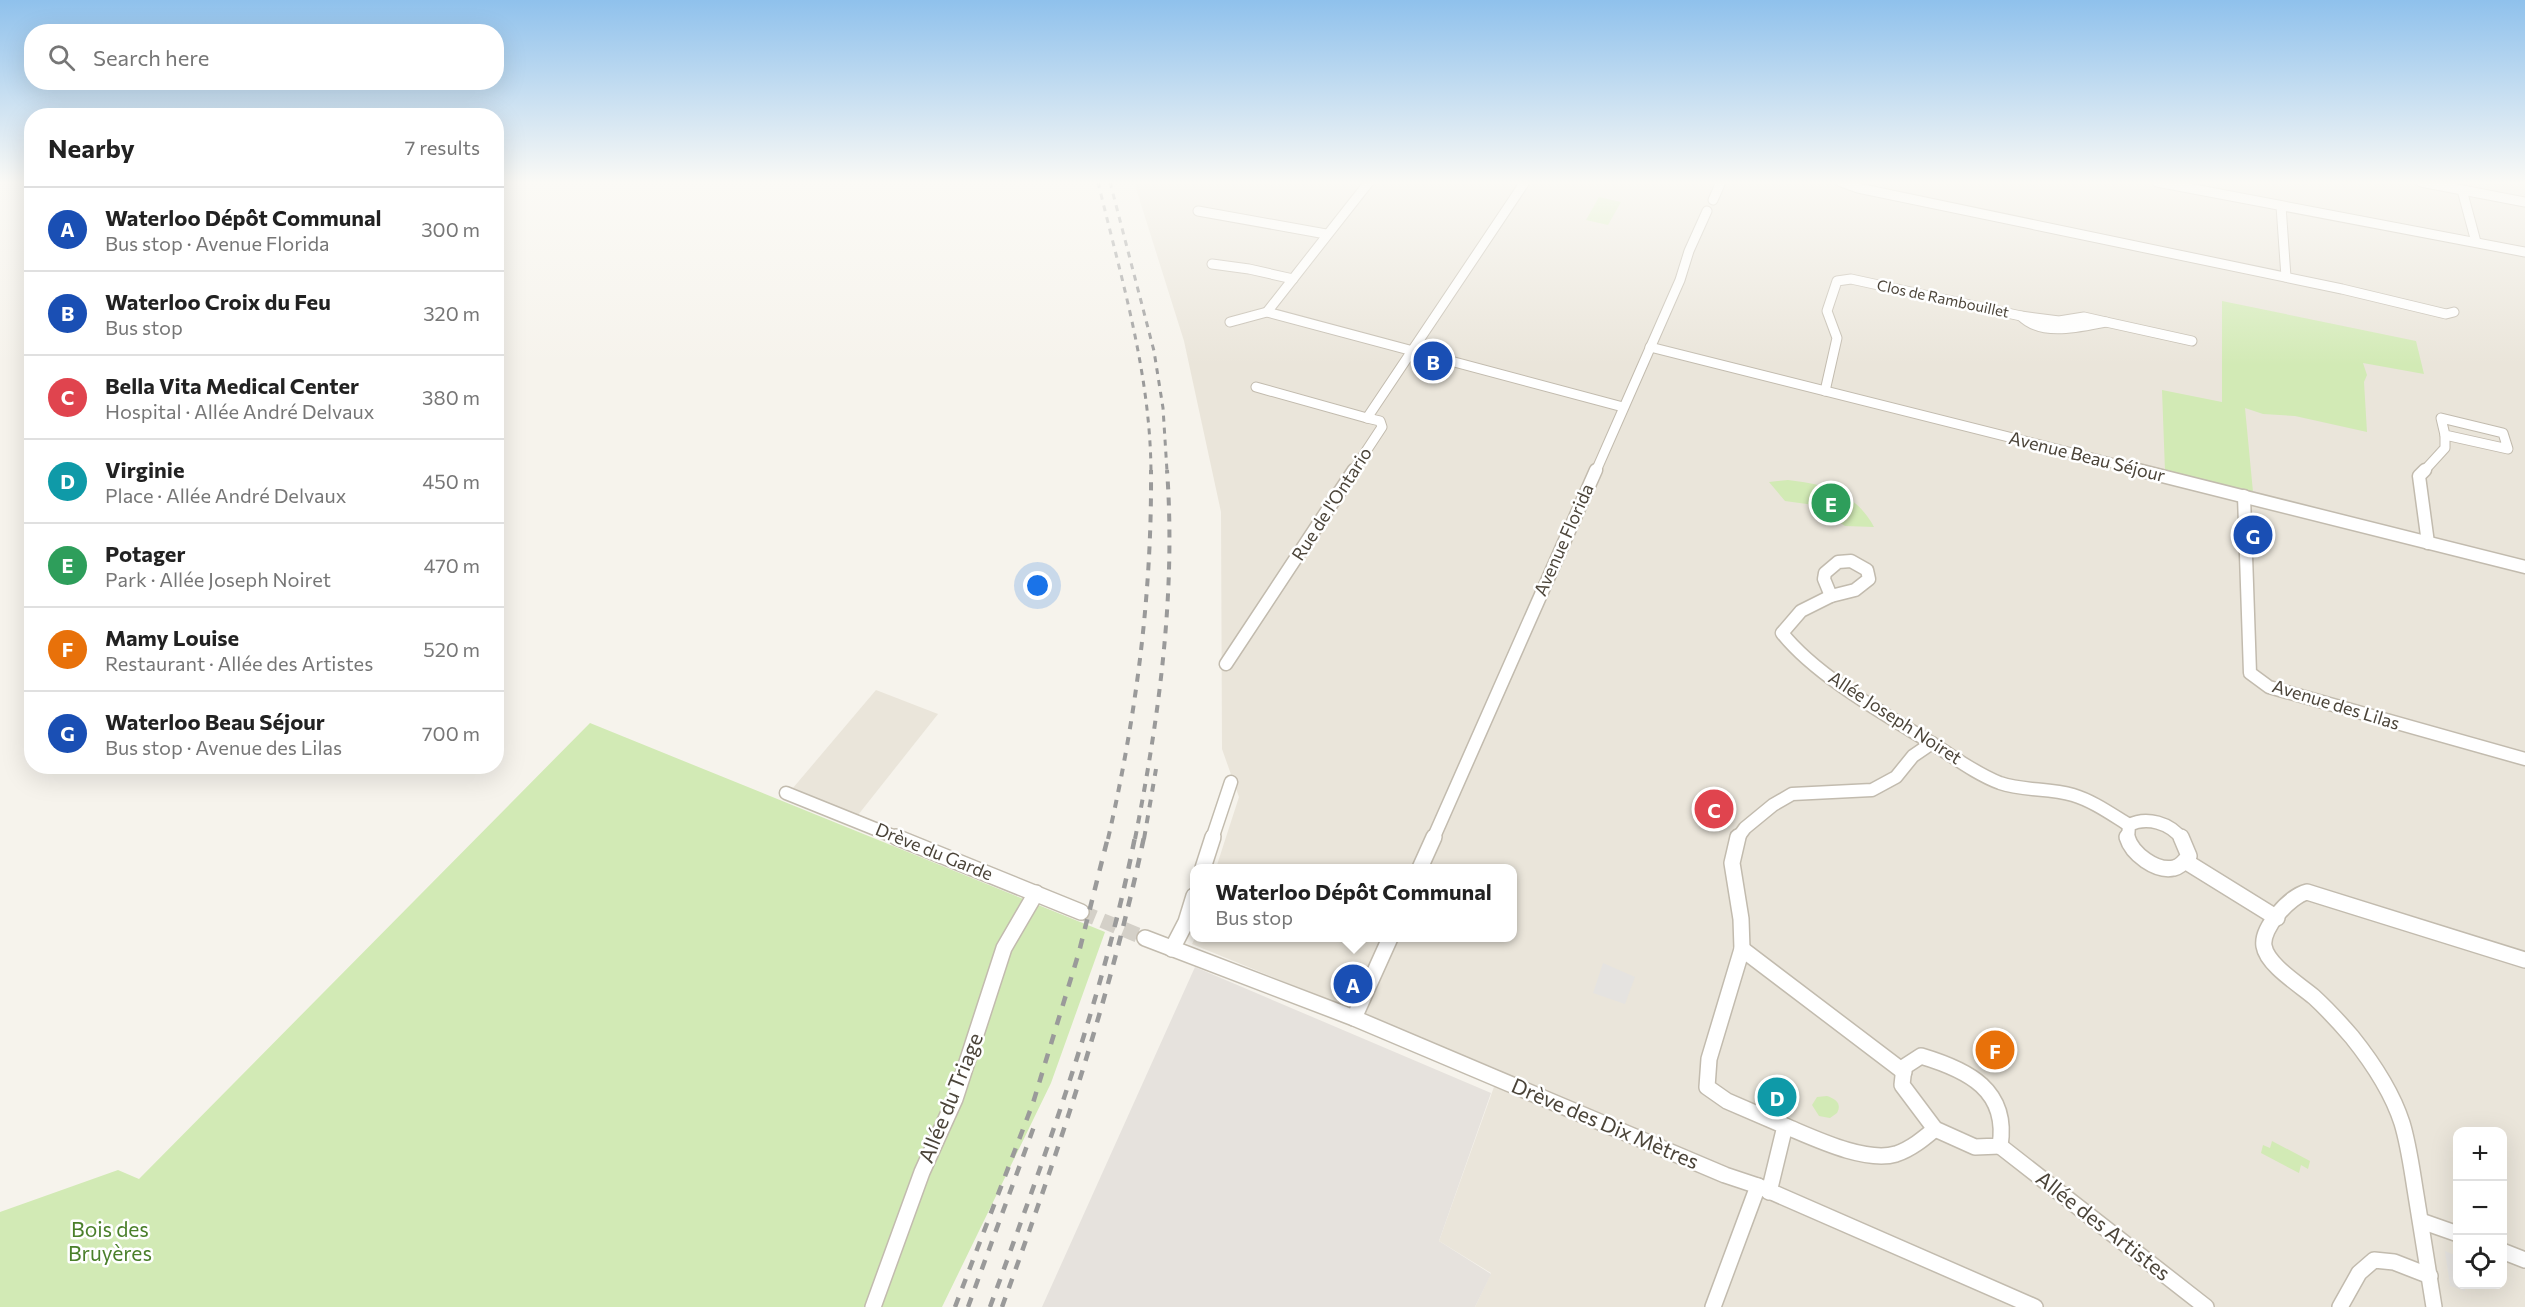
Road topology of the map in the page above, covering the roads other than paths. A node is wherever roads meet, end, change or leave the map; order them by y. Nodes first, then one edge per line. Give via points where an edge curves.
1 (1319, 243) edge
2 (1484, 243) edge
3 (1693, 243) edge
4 (2122, 243) edge
5 (2284, 243) edge
6 (2481, 243) edge
7 (2525, 252) edge
8 (1212, 264) dead end
9 (2286, 277) junction
10 (1293, 279) junction
11 (1267, 312) junction
12 (2454, 312) dead end
13 (2021, 316) junction
14 (2059, 321) junction
15 (1230, 322) dead end
16 (2106, 322) junction
17 (2067, 330) junction
18 (2192, 341) dead end
19 (1650, 347) junction
20 (1411, 352) junction
21 (1256, 387) dead end
22 (1825, 391) junction
23 (1623, 407) junction
24 (1367, 418) junction
25 (2445, 435) junction
26 (2244, 496) junction
27 (2428, 543) junction
28 (2525, 567) edge
29 (1831, 596) dead end
30 (1226, 664) dead end
31 (1932, 742) junction
32 (2525, 759) edge
33 (1231, 782) dead end
34 (786, 793) dead end
35 (2129, 825) junction
36 (2185, 861) junction
37 (1204, 864) edge
38 (1422, 864) edge
39 (1036, 893) junction
40 (1190, 909) edge
41 (1081, 912) tunnel mouth
42 (2277, 918) junction
43 (1145, 938) tunnel mouth
44 (1387, 942) edge
45 (1172, 949) junction
46 (1742, 949) junction
47 (2525, 960) edge
48 (1354, 1018) junction
49 (1904, 1071) junction
50 (1785, 1126) junction
51 (1935, 1129) junction
52 (2000, 1146) junction
53 (1763, 1189) junction
54 (2421, 1221) junction
55 (2453, 1233) edge
56 (2507, 1253) edge
57 (2525, 1260) edge
58 (2430, 1276) junction
59 (873, 1307) edge
60 (1713, 1307) edge
61 (2035, 1307) edge
62 (2206, 1307) edge
63 (2340, 1307) edge
64 (2434, 1307) edge

1 - 10 street
2 - 20 street
3 - 19 street, Avenue Florida
4 - 9 street
5 - 9 street
6 - 7 street
8 - 10 street
9 - 12 street via 2446,314
10 - 11 street
11 - 15 street
11 - 20 street
13 - 14 street, Clos de Rambouillet
13 - 17 street, Clos de Rambouillet via 2030,323
13 - 22 street, Clos de Rambouillet via 1851,279 1837,281 1827,311 1837,338
14 - 16 street, Clos de Rambouillet via 2084,317
14 - 17 street
16 - 17 street, Clos de Rambouillet
16 - 18 street, Clos de Rambouillet
19 - 22 street, Avenue Beau Séjour
19 - 23 street, Avenue Florida
20 - 23 street
20 - 24 street
21 - 24 street
22 - 26 street, Avenue Beau Séjour
23 - 38 street, Avenue Florida
24 - 30 street, Rue de l'Ontario via 1380,421 1382,427
25 - 25 street via 2441,418 2503,433 2508,449
25 - 27 street via 2445,448 2420,476
26 - 27 street, Avenue Beau Séjour
26 - 32 street, Avenue des Lilas via 2250,672 2270,687
27 - 28 street, Avenue Beau Séjour
29 - 31 street, Allée Joseph Noiret via 1808,605 1796,615 1785,626 1783,638 1801,656
31 - 35 street, Allée Joseph Noiret via 1993,780 2082,799
31 - 46 street via 1913,756 1896,777 1872,790 1792,794 1745,828 1736,840 1731,862
33 - 37 street
34 - 39 street, Drève du Garde
35 - 36 street via 2126,836 2144,859 2174,868
35 - 36 street via 2147,820 2172,828 2188,846
36 - 42 street
39 - 41 street, Drève du Garde
39 - 59 street, Allée du Triage via 996,968 955,1099 922,1172
40 - 45 street
42 - 47 street via 2291,897 2307,892
42 - 54 street via 2265,938 2270,960 2315,998 2351,1036 2392,1099 2407,1144
43 - 45 street
44 - 48 street
45 - 48 street, Drève des Dix Mètres
46 - 49 street
46 - 50 street via 1709,1059 1707,1087 1727,1101
48 - 53 street, Drève des Dix Mètres
49 - 51 street via 1902,1085
49 - 52 street via 1921,1056 1961,1070 1984,1088 2004,1117
50 - 51 street via 1836,1146 1885,1157 1909,1149
50 - 53 street
51 - 52 street via 1969,1145 1990,1150
52 - 62 street, Allée des Artistes
53 - 60 street
53 - 61 street, Drève des Dix Mètres
54 - 55 street
54 - 58 street
56 - 57 street
58 - 63 street via 2386,1259 2369,1260 2361,1267
58 - 64 street

